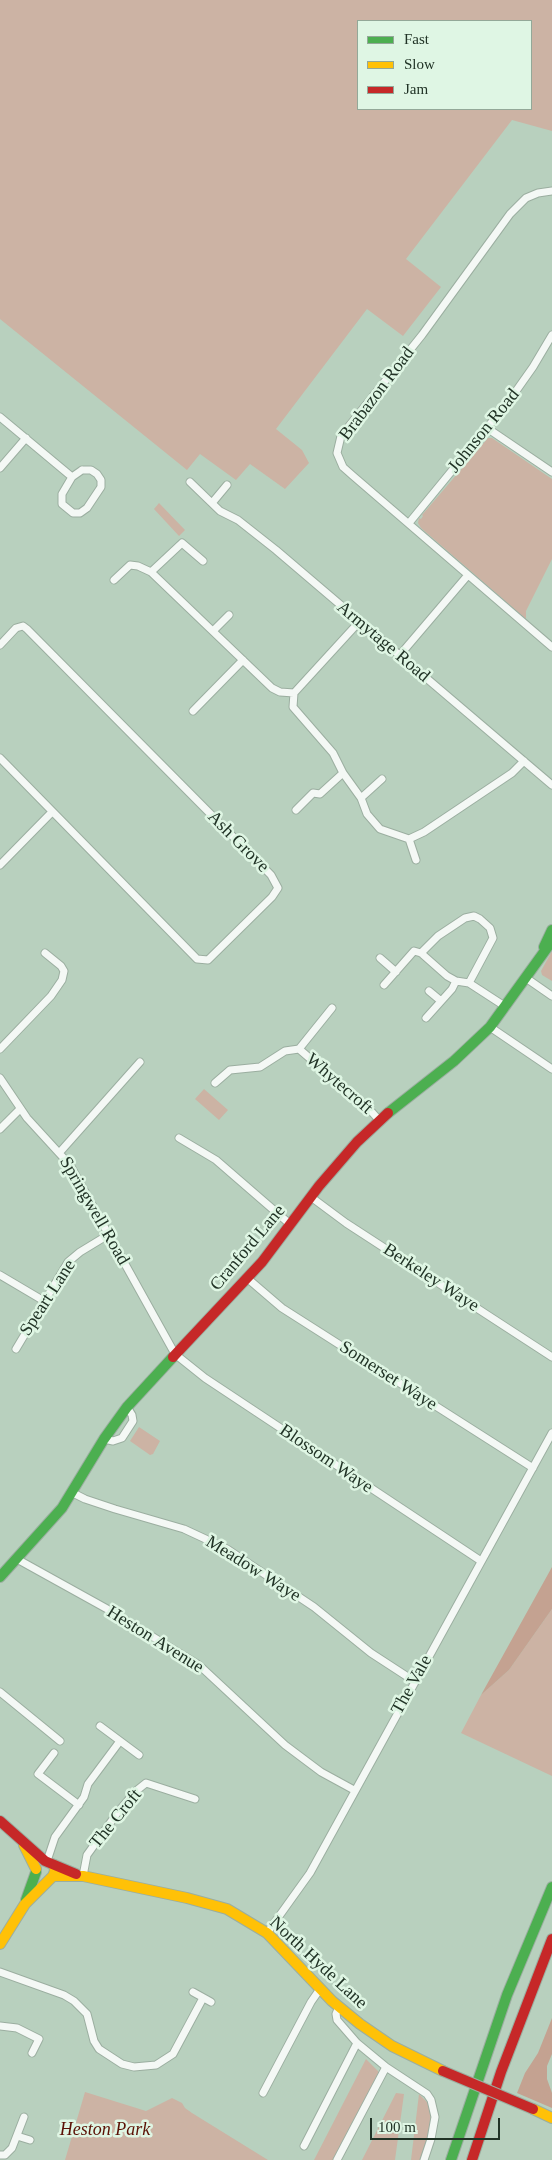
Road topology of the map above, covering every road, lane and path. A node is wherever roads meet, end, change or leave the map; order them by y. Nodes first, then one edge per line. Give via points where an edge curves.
1 (552, 191) edge
2 (552, 335) edge
3 (0, 417) edge
4 (487, 428) junction
5 (26, 438) junction
6 (0, 468) edge
7 (552, 472) edge
8 (72, 477) junction
9 (190, 482) dead end
10 (227, 485) dead end
11 (212, 503) junction
12 (409, 523) junction
13 (203, 561) dead end
14 (151, 572) junction
15 (468, 575) junction
16 (114, 580) dead end
17 (229, 616) dead end
18 (359, 622) junction
19 (213, 631) junction
20 (0, 644) edge
21 (552, 647) edge
22 (399, 656) junction
23 (243, 660) junction
24 (294, 693) junction
25 (193, 711) dead end
26 (0, 758) edge
27 (524, 761) junction
28 (343, 773) junction
29 (382, 779) dead end
30 (552, 785) edge
31 (361, 798) junction
32 (296, 810) dead end
33 (52, 812) junction
34 (409, 839) junction
35 (416, 860) dead end
36 (0, 865) edge
37 (552, 930) edge
38 (552, 941) edge
39 (45, 953) dead end
40 (421, 953) junction
41 (540, 957) junction
42 (380, 958) dead end
43 (396, 972) junction
44 (526, 978) junction
45 (456, 981) junction
46 (470, 983) junction
47 (384, 985) dead end
48 (429, 991) dead end
49 (552, 996) edge
50 (441, 1001) junction
51 (506, 1007) junction
52 (332, 1008) dead end
53 (426, 1018) dead end
54 (490, 1027) junction
55 (0, 1049) edge
56 (299, 1049) junction
57 (140, 1062) dead end
58 (552, 1069) edge
59 (0, 1078) edge
60 (215, 1083) dead end
61 (20, 1109) junction
62 (379, 1120) junction
63 (0, 1129) edge
64 (179, 1138) dead end
65 (60, 1152) junction
66 (311, 1197) junction
67 (291, 1224) junction
68 (108, 1235) junction
69 (0, 1275) edge
70 (247, 1278) junction
71 (44, 1300) junction
72 (16, 1349) dead end
73 (175, 1354) junction
74 (552, 1357) edge
75 (552, 1433) edge
76 (533, 1468) junction
77 (73, 1493) junction
78 (17, 1559) junction
79 (480, 1561) junction
80 (0, 1577) edge
81 (414, 1681) junction
82 (0, 1692) edge
83 (100, 1726) dead end
84 (60, 1741) dead end
85 (120, 1741) junction
86 (54, 1753) dead end
87 (139, 1756) dead end
88 (354, 1790) junction
89 (195, 1799) dead end
90 (79, 1805) junction
91 (0, 1821) edge
92 (24, 1844) junction
93 (49, 1862) junction
94 (36, 1871) junction
95 (81, 1876) junction
96 (50, 1878) junction
97 (552, 1887) edge
98 (25, 1904) junction
99 (267, 1933) junction
100 (552, 1939) edge
101 (0, 1944) edge
102 (552, 1954) edge
103 (0, 1972) edge
104 (320, 1989) junction
105 (193, 1992) dead end
106 (203, 1998) junction
107 (211, 2002) dead end
108 (339, 2007) junction
109 (524, 2010) junction
110 (0, 2026) edge
111 (357, 2043) junction
112 (32, 2053) dead end
113 (386, 2067) junction
114 (263, 2093) dead end
115 (24, 2117) dead end
116 (552, 2118) edge
117 (17, 2136) junction
118 (30, 2140) dead end
119 (304, 2146) dead end
120 (0, 2155) edge
121 (337, 2160) edge
122 (424, 2160) edge
123 (451, 2160) edge
124 (472, 2160) edge

1 - 12 street, Brabazon Road via 526,198 510,214 422,335 341,436 337,453 343,467
2 - 4 street, Johnson Road via 533,367
3 - 5 street
4 - 7 street
4 - 12 street, Johnson Road
5 - 6 street
5 - 8 street
8 - 8 street via 82,470 91,470 101,480 100,491 80,513 73,514 62,504 62,494
9 - 11 street, Armytage Road
10 - 11 street
11 - 18 street, Armytage Road via 276,550
12 - 15 street, Brabazon Road
13 - 14 street via 182,543
14 - 16 street via 130,565
14 - 19 street
15 - 21 street, Brabazon Road
15 - 22 street
17 - 19 street
18 - 22 street, Armytage Road
18 - 24 street
19 - 23 street
20 - 33 street, Ash Grove via 16,628 23,626 28,629 271,876 278,888 208,960 197,960
22 - 27 street, Armytage Road
23 - 24 street via 272,688
23 - 25 street
24 - 28 street via 294,707 333,753
26 - 33 street, Ash Grove
27 - 30 street, Armytage Road
27 - 34 street via 512,773
28 - 31 street
28 - 32 street via 320,794 313,792
29 - 31 street
31 - 34 street via 367,814 380,829
33 - 36 street
34 - 35 street
37 - 41 main road, Cranford Lane
38 - 41 main road, Cranford Lane
39 - 55 street via 61,966 64,971 62,980
40 - 43 street via 414,952
40 - 45 street
40 - 46 street via 438,936 465,918 474,916 480,919 490,928 493,938
41 - 44 main road, Cranford Lane
42 - 43 street
43 - 47 street
44 - 49 street
44 - 51 main road, Cranford Lane
45 - 46 street
45 - 50 street
46 - 51 street
48 - 50 street
50 - 53 street
51 - 54 main road, Cranford Lane
52 - 56 street, Whytecroft
54 - 58 street
54 - 62 main road, Cranford Lane via 454,1061
56 - 60 street, Whytecroft via 285,1051 260,1067 230,1070
56 - 62 street, Whytecroft
57 - 65 street
59 - 61 street, Springwell Road
61 - 63 street
61 - 65 street, Springwell Road
62 - 66 main road, Cranford Lane
64 - 67 street via 212,1156
65 - 68 street, Springwell Road
66 - 67 main road, Cranford Lane
66 - 74 street, Berkeley Waye
67 - 70 main road, Cranford Lane
68 - 71 street, Speart Lane via 68,1262
68 - 73 street, Springwell Road
69 - 71 street
70 - 73 main road, Cranford Lane
70 - 76 street, Somerset Waye via 282,1308
71 - 72 street, Speart Lane
73 - 77 main road, Cranford Lane via 127,1407
73 - 79 street, Blossom Waye via 204,1378
75 - 76 street, The Vale
76 - 79 street, The Vale
77 - 78 main road, Cranford Lane
77 - 81 street, Meadow Waye via 184,1529 227,1549
78 - 80 main road, Cranford Lane
78 - 88 street, Heston Avenue via 199,1665 285,1745 321,1772
79 - 81 street, The Vale
81 - 88 street, The Vale
82 - 84 street
83 - 85 street
85 - 87 street
85 - 90 street via 88,1784
86 - 90 street via 38,1774
88 - 99 street, The Vale via 310,1873
89 - 95 street, The Croft via 146,1783 118,1812 87,1854
90 - 93 street via 55,1837
91 - 92 main road, North Hyde Lane
92 - 93 main road, North Hyde Lane
92 - 94 main road
93 - 94 main road via 39,1863
93 - 95 main road, North Hyde Lane
93 - 96 main road via 55,1871
94 - 96 main road via 42,1879
94 - 98 main road
95 - 96 main road, North Hyde Lane
95 - 99 main road, North Hyde Lane via 187,1898 227,1910
96 - 98 main road
97 - 123 main road via 507,1995
98 - 101 main road
99 - 104 main road, North Hyde Lane
100 - 109 main road
102 - 109 main road
103 - 106 street via 74,2001 86,2014 99,2050 122,2064 134,2067 156,2065 173,2054
104 - 108 main road, North Hyde Lane
104 - 114 street
105 - 106 street
106 - 107 street
108 - 111 street via 337,2020
108 - 116 main road, North Hyde Lane, bridge via 392,2046
109 - 124 main road
110 - 112 street via 17,2028 39,2039
111 - 113 street
111 - 119 street
113 - 121 street
113 - 122 street via 431,2100 435,2117
115 - 117 street
117 - 118 street
117 - 120 street via 12,2148

